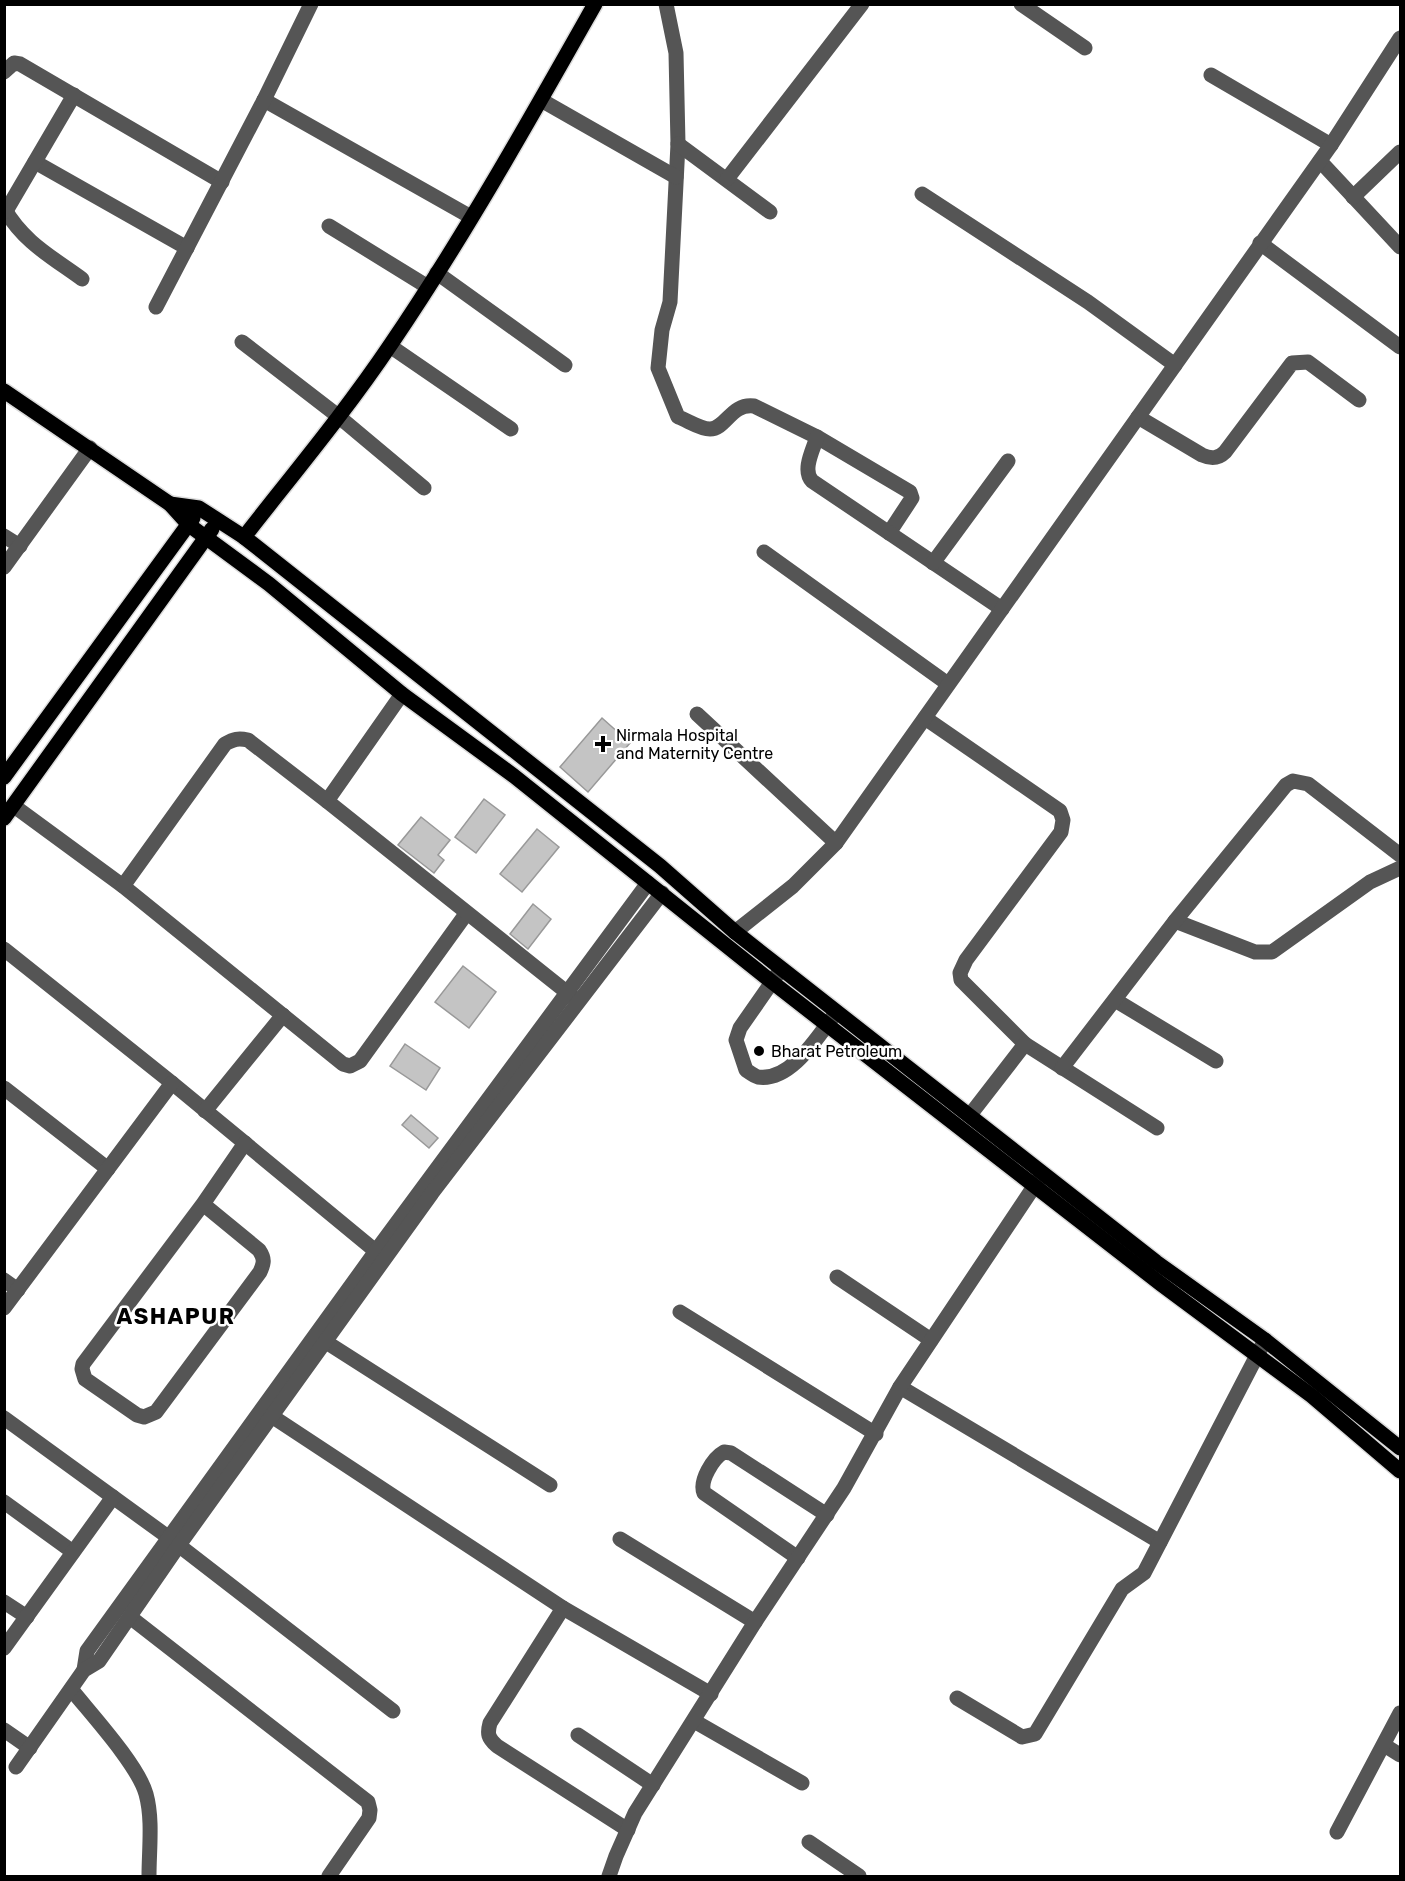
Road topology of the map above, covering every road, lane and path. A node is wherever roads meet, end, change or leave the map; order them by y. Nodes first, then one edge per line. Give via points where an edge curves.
1 (311, 4) edge
2 (595, 4) edge
3 (666, 4) edge
4 (862, 4) edge
5 (1026, 6) edge
6 (1401, 39) edge
7 (1085, 48) dead end
8 (4, 72) edge
9 (1210, 75) dead end
10 (74, 95) junction
11 (264, 100) junction
12 (541, 100) junction
13 (678, 144) junction
14 (1332, 145) junction
15 (1401, 152) edge
16 (1320, 161) junction
17 (35, 162) junction
18 (676, 177) junction
19 (727, 179) junction
20 (222, 182) junction
21 (922, 194) dead end
22 (1353, 197) junction
23 (5, 210) edge
24 (770, 212) dead end
25 (471, 217) junction
26 (329, 226) dead end
27 (1260, 243) junction
28 (1401, 247) edge
29 (187, 248) junction
30 (437, 273) junction
31 (82, 279) dead end
32 (428, 287) junction
33 (156, 307) dead end
34 (242, 342) dead end
35 (390, 346) junction
36 (1401, 347) edge
37 (566, 364) dead end
38 (1175, 364) junction
39 (4, 391) edge
40 (1359, 400) dead end
41 (338, 416) junction
42 (1138, 417) junction
43 (511, 429) dead end
44 (817, 437) junction
45 (90, 448) junction
46 (1008, 461) dead end
47 (424, 488) dead end
48 (170, 504) junction
49 (199, 508) junction
50 (219, 519) junction
51 (189, 525) junction
52 (889, 533) junction
53 (4, 536) edge
54 (206, 537) junction
55 (244, 537) junction
56 (20, 546) junction
57 (764, 552) dead end
58 (933, 562) junction
59 (4, 567) edge
60 (283, 567) junction
61 (269, 584) junction
62 (1002, 609) junction
63 (948, 684) junction
64 (402, 694) junction
65 (697, 714) dead end
66 (925, 718) junction
67 (4, 777) edge
68 (327, 801) junction
69 (14, 806) junction
70 (4, 819) edge
71 (836, 843) junction
72 (1401, 855) edge
73 (1401, 868) edge
74 (648, 883) junction
75 (123, 886) junction
76 (662, 893) junction
77 (466, 914) junction
78 (1175, 921) junction
79 (735, 932) junction
80 (4, 949) edge
81 (782, 969) junction
82 (772, 982) junction
83 (573, 997) junction
84 (1115, 1000) junction
85 (837, 1012) junction
86 (283, 1015) junction
87 (827, 1024) junction
88 (1024, 1044) junction
89 (1215, 1062) dead end
90 (1062, 1068) junction
91 (172, 1083) junction
92 (4, 1088) edge
93 (205, 1110) junction
94 (970, 1115) junction
95 (1157, 1128) dead end
96 (245, 1143) junction
97 (108, 1169) junction
98 (1039, 1179) junction
99 (203, 1204) junction
100 (381, 1255) junction
101 (837, 1277) dead end
102 (4, 1280) edge
103 (18, 1290) junction
104 (4, 1308) edge
105 (680, 1312) dead end
106 (931, 1340) junction
107 (1265, 1340) junction
108 (326, 1342) junction
109 (1258, 1355) junction
110 (900, 1387) junction
111 (266, 1413) junction
112 (4, 1418) edge
113 (876, 1434) junction
114 (1401, 1448) edge
115 (1401, 1472) edge
116 (550, 1485) dead end
117 (113, 1497) junction
118 (4, 1502) edge
119 (827, 1515) junction
120 (620, 1539) dead end
121 (174, 1541) junction
122 (1160, 1542) junction
123 (74, 1552) junction
124 (798, 1558) junction
125 (4, 1602) edge
126 (563, 1608) junction
127 (27, 1617) junction
128 (130, 1617) junction
129 (755, 1622) junction
130 (4, 1648) edge
131 (84, 1670) junction
132 (71, 1689) junction
133 (711, 1694) junction
134 (957, 1698) dead end
135 (393, 1711) dead end
136 (1401, 1713) edge
137 (694, 1721) junction
138 (4, 1730) edge
139 (578, 1735) dead end
140 (1384, 1745) junction
141 (30, 1748) junction
142 (1401, 1755) edge
143 (16, 1767) dead end
144 (802, 1783) dead end
145 (653, 1785) junction
146 (628, 1830) junction
147 (1337, 1832) dead end
148 (809, 1842) dead end
149 (149, 1876) edge
150 (329, 1876) edge
151 (609, 1876) edge
152 (859, 1876) edge

1 - 11 street
2 - 12 main road
3 - 13 street via 676,53
4 - 19 street
5 - 7 street
6 - 14 street
8 - 10 street via 14,63 20,64
9 - 14 street
10 - 17 street
10 - 20 street
11 - 20 street
11 - 25 street
12 - 18 street
12 - 25 main road
13 - 18 street
13 - 19 street
14 - 16 street
15 - 22 street
16 - 22 street
16 - 27 street
17 - 23 street
17 - 29 street
18 - 44 street via 670,302 658,368 678,417 709,429 738,407 754,406
19 - 24 street
20 - 29 street
21 - 38 street
22 - 28 street
23 - 31 street via 27,240
25 - 30 main road
26 - 32 street
27 - 36 street
27 - 38 street
29 - 33 street
30 - 32 main road
30 - 37 street
32 - 35 main road
34 - 41 street
35 - 41 main road
35 - 43 street
38 - 42 street
39 - 45 main road
40 - 42 street via 1308,362 1292,363 1225,452 1216,458 1202,455
41 - 47 street
41 - 55 main road
42 - 62 street
44 - 52 street via 809,478
44 - 52 street via 910,492 909,505
45 - 48 main road
45 - 56 street
46 - 58 street
48 - 49 main road
48 - 51 main road
49 - 50 main road
49 - 51 main road
50 - 54 main road
50 - 55 main road
51 - 54 main road
51 - 67 main road
52 - 58 street
53 - 56 street
54 - 61 main road
54 - 69 main road
55 - 60 main road
56 - 59 street
57 - 63 street
58 - 62 street
60 - 61 main road
60 - 79 main road via 660,866
61 - 64 main road
62 - 63 street
63 - 66 street
64 - 68 street
64 - 74 main road
65 - 71 street
66 - 71 street
66 - 88 street via 1060,811 1063,819 1061,832 960,973 961,980
68 - 75 street via 248,740 233,739 225,744
68 - 77 street
69 - 70 main road
69 - 75 street
71 - 79 street via 793,886
72 - 78 street via 1308,784 1293,781
73 - 78 street via 1370,882 1272,952 1255,952
74 - 76 main road
74 - 83 street
75 - 86 street
76 - 82 main road
76 - 83 street
77 - 83 street
77 - 86 street via 356,1065 343,1064
78 - 84 street
79 - 81 main road
80 - 91 street
81 - 82 street
81 - 85 main road
82 - 87 main road
82 - 87 street via 736,1040 746,1070 757,1077 774,1076 796,1063
83 - 100 street
84 - 89 street
84 - 90 street
85 - 87 street
85 - 94 main road
86 - 93 street
87 - 98 main road
88 - 90 street
88 - 94 street
90 - 95 street
91 - 93 street
91 - 97 street
92 - 97 street
93 - 96 street
94 - 98 main road
96 - 99 street
96 - 100 street
97 - 103 street
98 - 106 street
98 - 107 main road
98 - 109 main road via 1161,1284
99 - 99 street via 83,1364 85,1379 137,1415 144,1417 156,1412 264,1264 260,1250
100 - 108 street
100 - 111 street
101 - 106 street
102 - 103 street
103 - 104 street
105 - 113 street
106 - 110 street
107 - 109 street
107 - 114 main road
108 - 111 street
108 - 116 street
109 - 115 main road
109 - 122 street
110 - 113 street
110 - 122 street
111 - 121 street
111 - 126 street
112 - 117 street
113 - 119 street
117 - 121 street
117 - 123 street
118 - 123 street
119 - 124 street
119 - 124 street via 731,1453 719,1455 703,1481 704,1493
120 - 129 street
121 - 128 street
121 - 131 street via 87,1651
121 - 135 street
122 - 134 street via 1144,1573 1122,1589 1035,1734 1023,1737
123 - 127 street
124 - 129 street
125 - 127 street
126 - 133 street
126 - 146 street via 487,1732 497,1746
127 - 130 street
128 - 131 street via 99,1661
128 - 150 street via 368,1802 369,1818
129 - 133 street
131 - 132 street
132 - 141 street
132 - 149 street via 132,1766 146,1793
133 - 137 street
136 - 140 street
137 - 144 street
137 - 145 street
138 - 141 street
139 - 145 street
140 - 142 street
140 - 147 street
141 - 143 street
145 - 146 street
146 - 151 street
148 - 152 street

